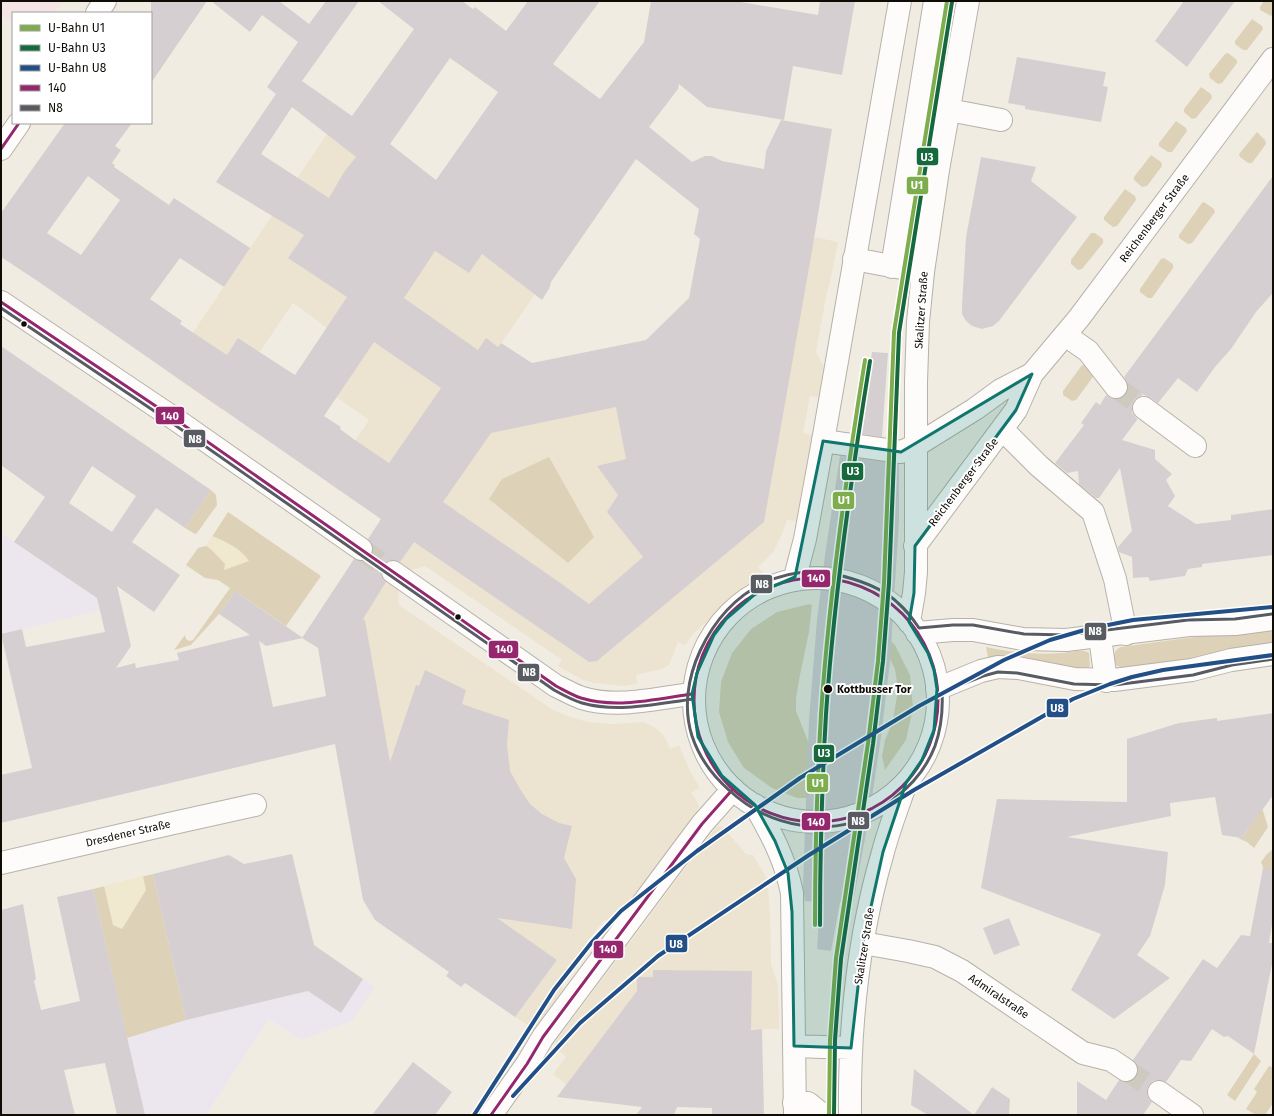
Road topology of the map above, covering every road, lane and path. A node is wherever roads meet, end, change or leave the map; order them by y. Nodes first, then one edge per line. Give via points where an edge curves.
1 (106, 1) edge
2 (900, 1) edge
3 (935, 1) edge
4 (968, 1) edge
5 (98, 12) edge
6 (1273, 59) edge
7 (949, 110) junction
8 (1001, 120) dead end
9 (18, 124) edge
10 (1, 149) edge
11 (854, 258) junction
12 (892, 267) junction
13 (923, 272) junction
14 (1, 302) edge
15 (1064, 335) junction
16 (1032, 374) junction
17 (1116, 387) tunnel mouth
18 (1144, 408) tunnel mouth
19 (1002, 429) junction
20 (823, 441) junction
21 (917, 445) junction
22 (1195, 446) dead end
23 (915, 546) junction
24 (361, 549) tunnel mouth
25 (394, 572) tunnel mouth
26 (795, 577) junction
27 (1273, 619) edge
28 (913, 628) junction
29 (1126, 634) junction
30 (1100, 637) junction
31 (1273, 654) edge
32 (1106, 681) junction
33 (938, 689) junction
34 (692, 694) junction
35 (906, 783) junction
36 (733, 789) junction
37 (755, 805) junction
38 (255, 806) dead end
39 (1, 863) edge
40 (863, 943) junction
41 (794, 1046) junction
42 (851, 1048) junction
43 (1126, 1070) tunnel mouth
44 (1159, 1092) tunnel mouth
45 (795, 1109) edge
46 (491, 1115) edge
47 (823, 1115) edge
48 (850, 1115) edge
49 (1192, 1115) edge

1 - 5 main road
2 - 11 main road
3 - 12 main road
4 - 7 main road, Skalitzer Straße
6 - 15 main road, Reichenberger Straße
7 - 8 main road
7 - 13 main road, Skalitzer Straße
9 - 10 main road
11 - 12 main road
11 - 20 main road
12 - 13 main road
13 - 21 main road, Skalitzer Straße via 916,382
14 - 24 main road
15 - 16 main road, Reichenberger Straße
15 - 17 main road via 1088,352
16 - 19 main road, Reichenberger Straße via 1016,410
16 - 21 main road, Reichenberger Straße via 1001,390
18 - 22 main road
19 - 23 main road, Reichenberger Straße
19 - 29 main road via 1039,466 1093,512 1115,579
20 - 21 main road, Reichenberger Straße via 901,452
20 - 26 main road via 805,539
21 - 23 main road, Skalitzer Straße
23 - 28 main road, Skalitzer Straße
25 - 34 main road via 556,686 572,694 593,701 620,703
26 - 28 main road via 838,579 872,592 891,603
26 - 34 main road via 773,584 755,594 726,619 704,654
27 - 29 main road via 1235,624 1188,625
28 - 30 main road via 973,630 1024,639 1066,640
28 - 33 main road via 928,653
29 - 30 main road
30 - 32 main road
31 - 32 main road via 1184,671
32 - 33 main road via 1075,680 1018,668 998,667 974,673
33 - 35 main road via 938,709 930,746
34 - 36 main road via 693,717 698,737 709,759
35 - 37 main road via 876,806 850,818 822,822 795,820 778,816
35 - 40 main road, Skalitzer Straße via 881,859
36 - 37 main road
36 - 46 main road via 693,837 543,1037
37 - 41 main road via 781,854 792,893
38 - 39 main road, Dresdener Straße
40 - 42 main road, Skalitzer Straße
40 - 43 main road, Admiralstraße via 935,957 962,971 1083,1053 1111,1060
41 - 42 main road
41 - 45 main road
42 - 48 main road, Skalitzer Straße
44 - 49 main road
45 - 47 main road via 808,1103

